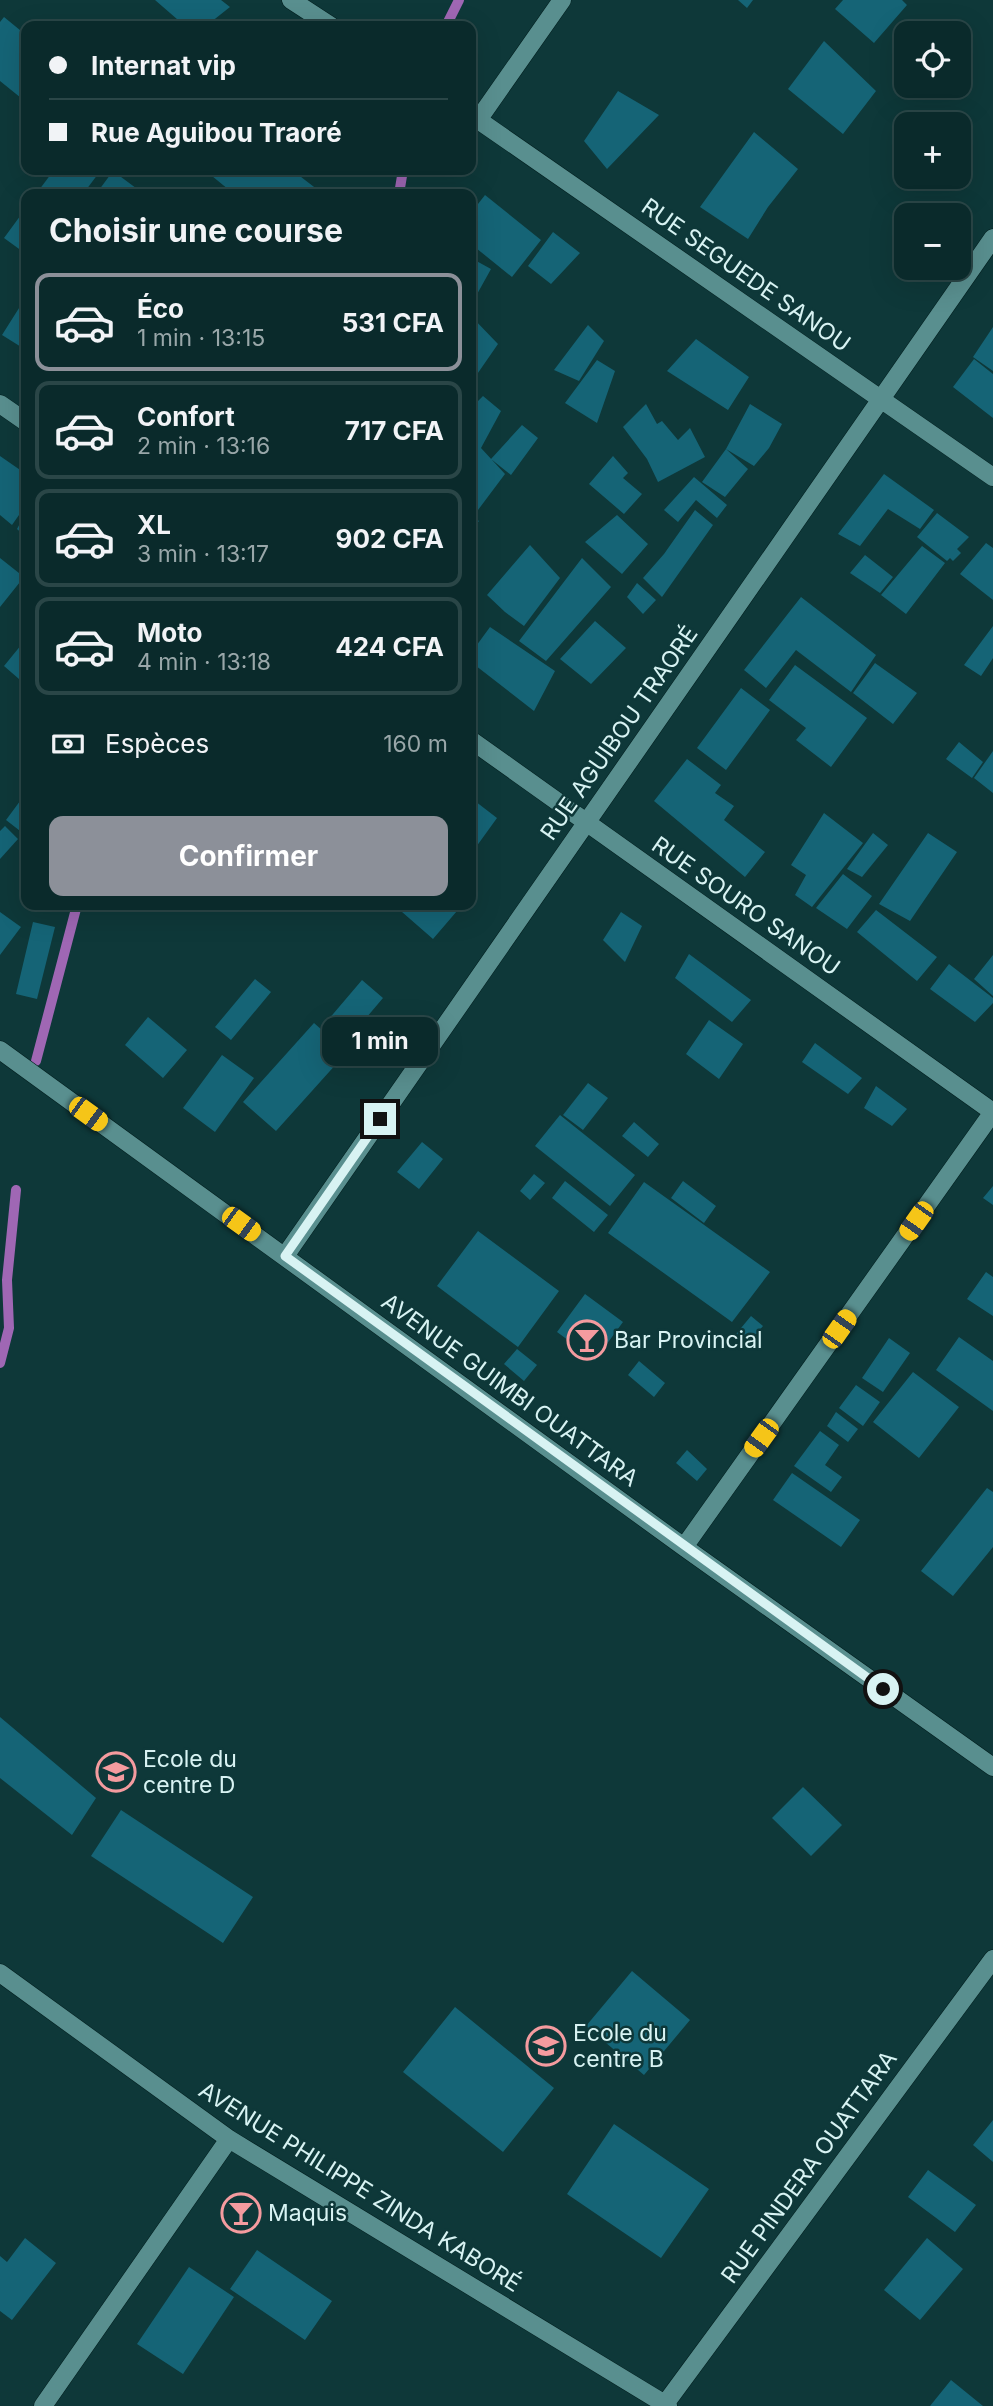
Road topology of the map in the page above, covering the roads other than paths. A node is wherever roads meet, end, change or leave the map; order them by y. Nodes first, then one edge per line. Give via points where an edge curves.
1 (292, 0) edge
2 (562, 0) edge
3 (324, 21) edge
4 (476, 114) edge
5 (476, 118) edge
6 (993, 238) edge
7 (882, 399) junction
8 (0, 404) edge
9 (21, 419) edge
10 (993, 477) edge
11 (476, 744) edge
12 (586, 823) junction
13 (0, 1050) edge
14 (993, 1112) edge
15 (285, 1256) junction
16 (684, 1547) junction
17 (993, 1768) edge
18 (993, 1959) edge
19 (0, 1973) edge
20 (229, 2139) junction
21 (667, 2405) edge
22 (43, 2406) edge

1 - 3 street
2 - 4 street
5 - 7 street, RUE SEGUEDE SANOU
6 - 7 street, RUE AGUIBOU TRAORÉ
7 - 10 street, RUE SEGUEDE SANOU
7 - 12 street, RUE AGUIBOU TRAORÉ
8 - 9 street
11 - 12 street, RUE SOURO SANOU
12 - 14 street, RUE SOURO SANOU
12 - 15 street, RUE AGUIBOU TRAORÉ
13 - 15 street, AVENUE GUIMBI OUATTARA
14 - 16 street
15 - 16 street, AVENUE GUIMBI OUATTARA
16 - 17 street, AVENUE GUIMBI OUATTARA
18 - 21 street, RUE PINDERA OUATTARA
19 - 20 street, AVENUE PHILIPPE ZINDA KABORÉ
20 - 21 street, AVENUE PHILIPPE ZINDA KABORÉ
20 - 22 street

